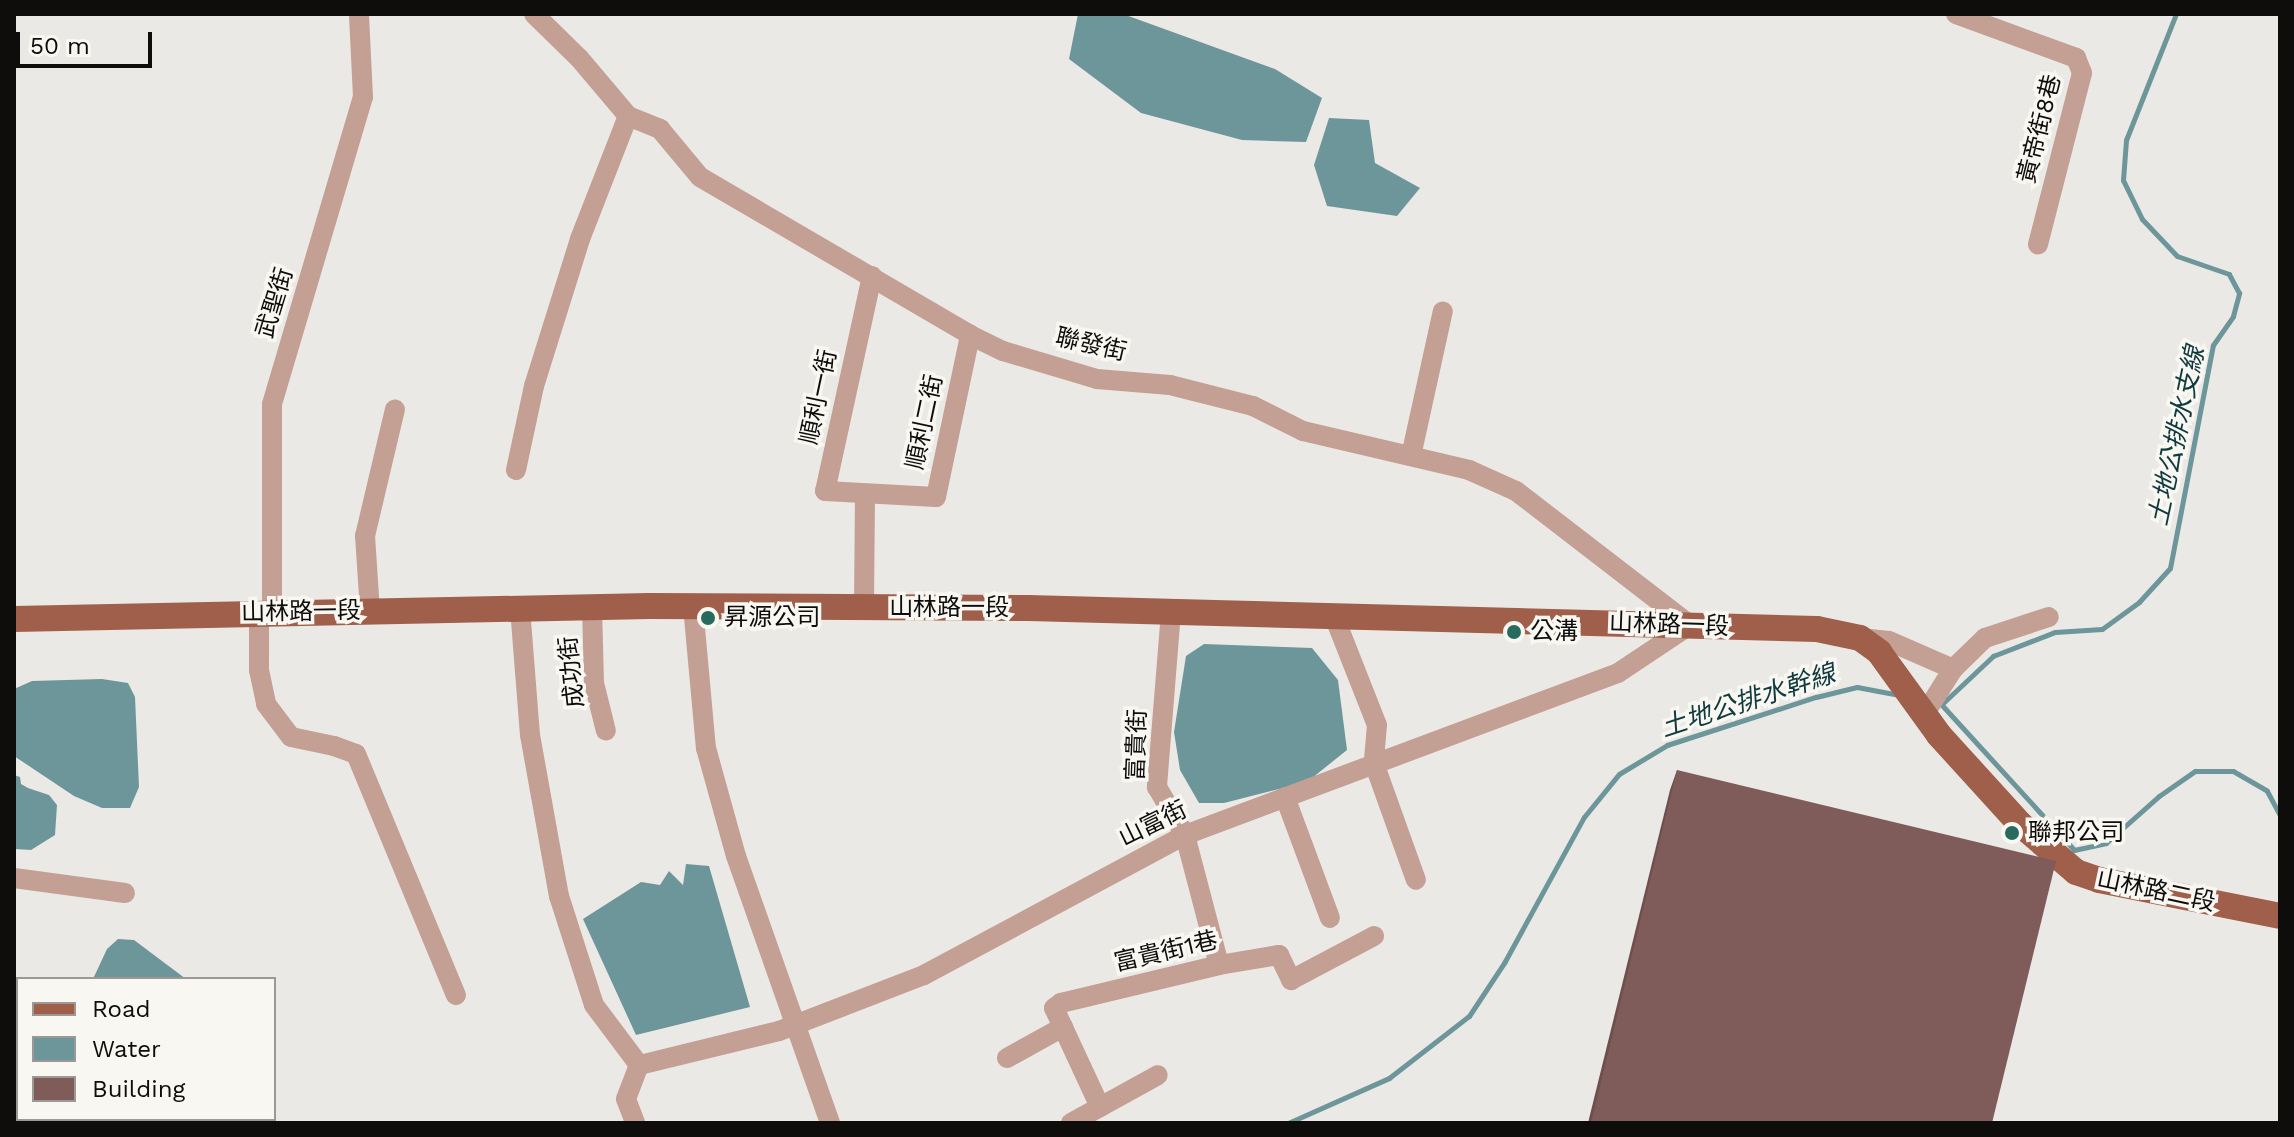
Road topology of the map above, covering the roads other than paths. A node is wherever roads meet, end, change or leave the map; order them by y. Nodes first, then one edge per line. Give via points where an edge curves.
1 (359, 14) edge
2 (534, 14) edge
3 (1956, 14) edge
4 (628, 116) junction
5 (2038, 244) dead end
6 (872, 276) junction
7 (1443, 311) dead end
8 (970, 335) junction
9 (395, 409) dead end
10 (1411, 456) junction
11 (516, 470) dead end
12 (865, 494) junction
13 (693, 606) junction
14 (592, 607) junction
15 (864, 607) junction
16 (520, 608) junction
17 (370, 611) junction
18 (265, 612) junction
19 (1171, 612) junction
20 (1334, 616) junction
21 (2049, 617) dead end
22 (14, 619) edge
23 (1690, 625) junction
24 (1870, 645) junction
25 (1953, 669) junction
26 (1919, 708) junction
27 (606, 731) dead end
28 (1374, 763) junction
29 (1285, 797) junction
30 (1185, 835) junction
31 (14, 878) edge
32 (1416, 880) dead end
33 (125, 893) dead end
34 (2280, 916) edge
35 (1330, 918) dead end
36 (1374, 936) dead end
37 (1219, 965) junction
38 (456, 995) dead end
39 (795, 1025) junction
40 (1063, 1027) junction
41 (1007, 1058) dead end
42 (639, 1065) junction
43 (1158, 1075) dead end
44 (1100, 1107) junction
45 (635, 1123) edge
46 (830, 1123) edge
47 (1071, 1123) edge

1 - 18 street, 武聖街 via 363,97 272,404
2 - 4 street, 聯發街
3 - 5 street, 黃帝街8巷 via 2076,58 2082,73
4 - 6 street, 聯發街 via 660,129 700,177
4 - 11 street via 534,386
6 - 8 street, 聯發街
6 - 12 street, 順利一街 via 825,491
7 - 10 street
8 - 10 street, 聯發街 via 1003,351 1097,379 1170,385 1253,406 1303,431
8 - 12 street, 順利二街 via 936,497
9 - 17 street via 365,536
10 - 23 street, 聯發街 via 1469,470 1516,491
12 - 15 street
13 - 14 main road, 山林路一段
13 - 15 main road, 山林路一段
13 - 39 street via 706,748 736,856
14 - 16 main road, 山林路一段
14 - 27 street, 成功街 via 594,683
15 - 19 main road, 山林路一段
16 - 17 main road, 山林路一段
16 - 42 street via 530,735 559,896 594,1005
17 - 18 main road, 山林路一段
18 - 22 main road, 山林路一段
18 - 38 street, 武聖街 via 259,670 266,704 291,737 356,754
19 - 20 main road, 山林路一段
19 - 30 street, 富貴街 via 1157,787
20 - 23 main road, 山林路一段
20 - 28 street via 1377,725
21 - 25 street via 1985,638
23 - 24 main road, 山林路一段 via 1817,629
23 - 28 street, 山富街 via 1618,673
24 - 25 street via 1889,641
24 - 26 main road, 山林路二段
25 - 26 street
26 - 34 main road, 山林路二段 via 2020,824 2076,872
28 - 29 street, 山富街
28 - 32 street
29 - 30 street, 山富街
29 - 35 street
30 - 37 street, 富貴街
30 - 39 street, 山富街 via 924,975
31 - 33 street
36 - 37 street, 富貴街1巷 via 1291,980 1279,955
37 - 40 street, 富貴街1巷 via 1061,1003 1054,1008
39 - 42 street, 山富街
39 - 46 street
40 - 41 street
40 - 44 street
42 - 45 street via 626,1099
43 - 44 street
44 - 47 street

